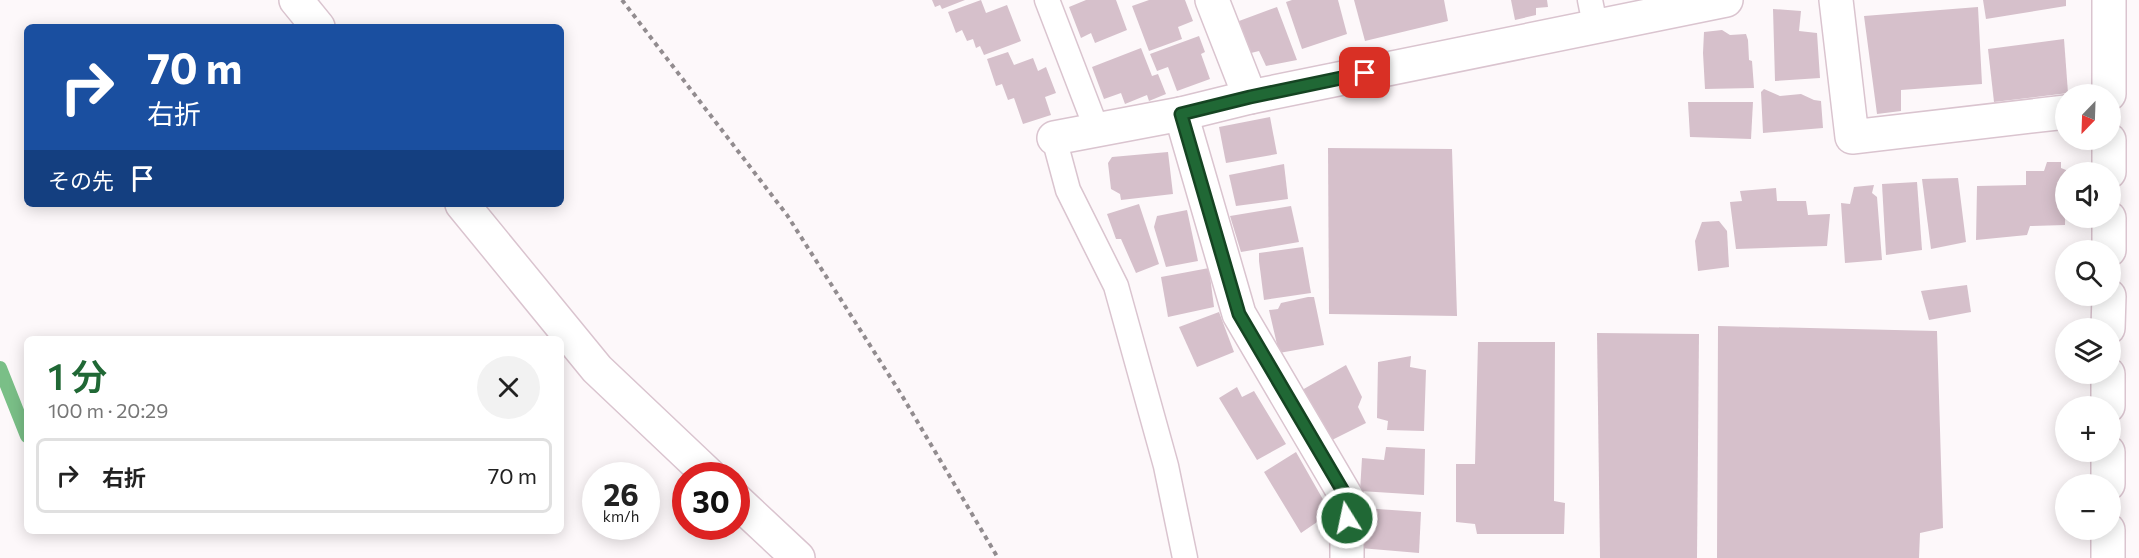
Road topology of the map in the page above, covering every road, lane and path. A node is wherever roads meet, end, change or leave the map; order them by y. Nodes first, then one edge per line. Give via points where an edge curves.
1 (296, 0) edge
2 (622, 0) edge
3 (1047, 0) edge
4 (1212, 0) edge
5 (1726, 0) edge
6 (1836, 0) edge
7 (2109, 0) edge
8 (1593, 13) edge
9 (316, 24) edge
10 (2109, 84) edge
11 (1250, 97) junction
12 (2055, 113) edge
13 (1181, 114) junction
14 (1097, 130) junction
15 (1054, 138) joint
16 (464, 207) edge
17 (695, 462) edge
18 (750, 513) edge
19 (2108, 540) edge
20 (798, 558) edge
21 (998, 558) edge
22 (1185, 558) edge
23 (1347, 558) edge
24 (2108, 558) edge

1 - 9 street
2 - 21 path via 787,215 901,394
3 - 14 lane
4 - 11 street
5 - 8 street
6 - 12 street via 1851,137
7 - 10 street
8 - 11 street
11 - 13 street
13 - 14 street
13 - 23 street via 1239,314 1347,498
14 - 15 street
15 - 22 lane via 1068,190 1116,286 1166,466
16 - 17 street via 597,369
18 - 20 street
19 - 24 street

